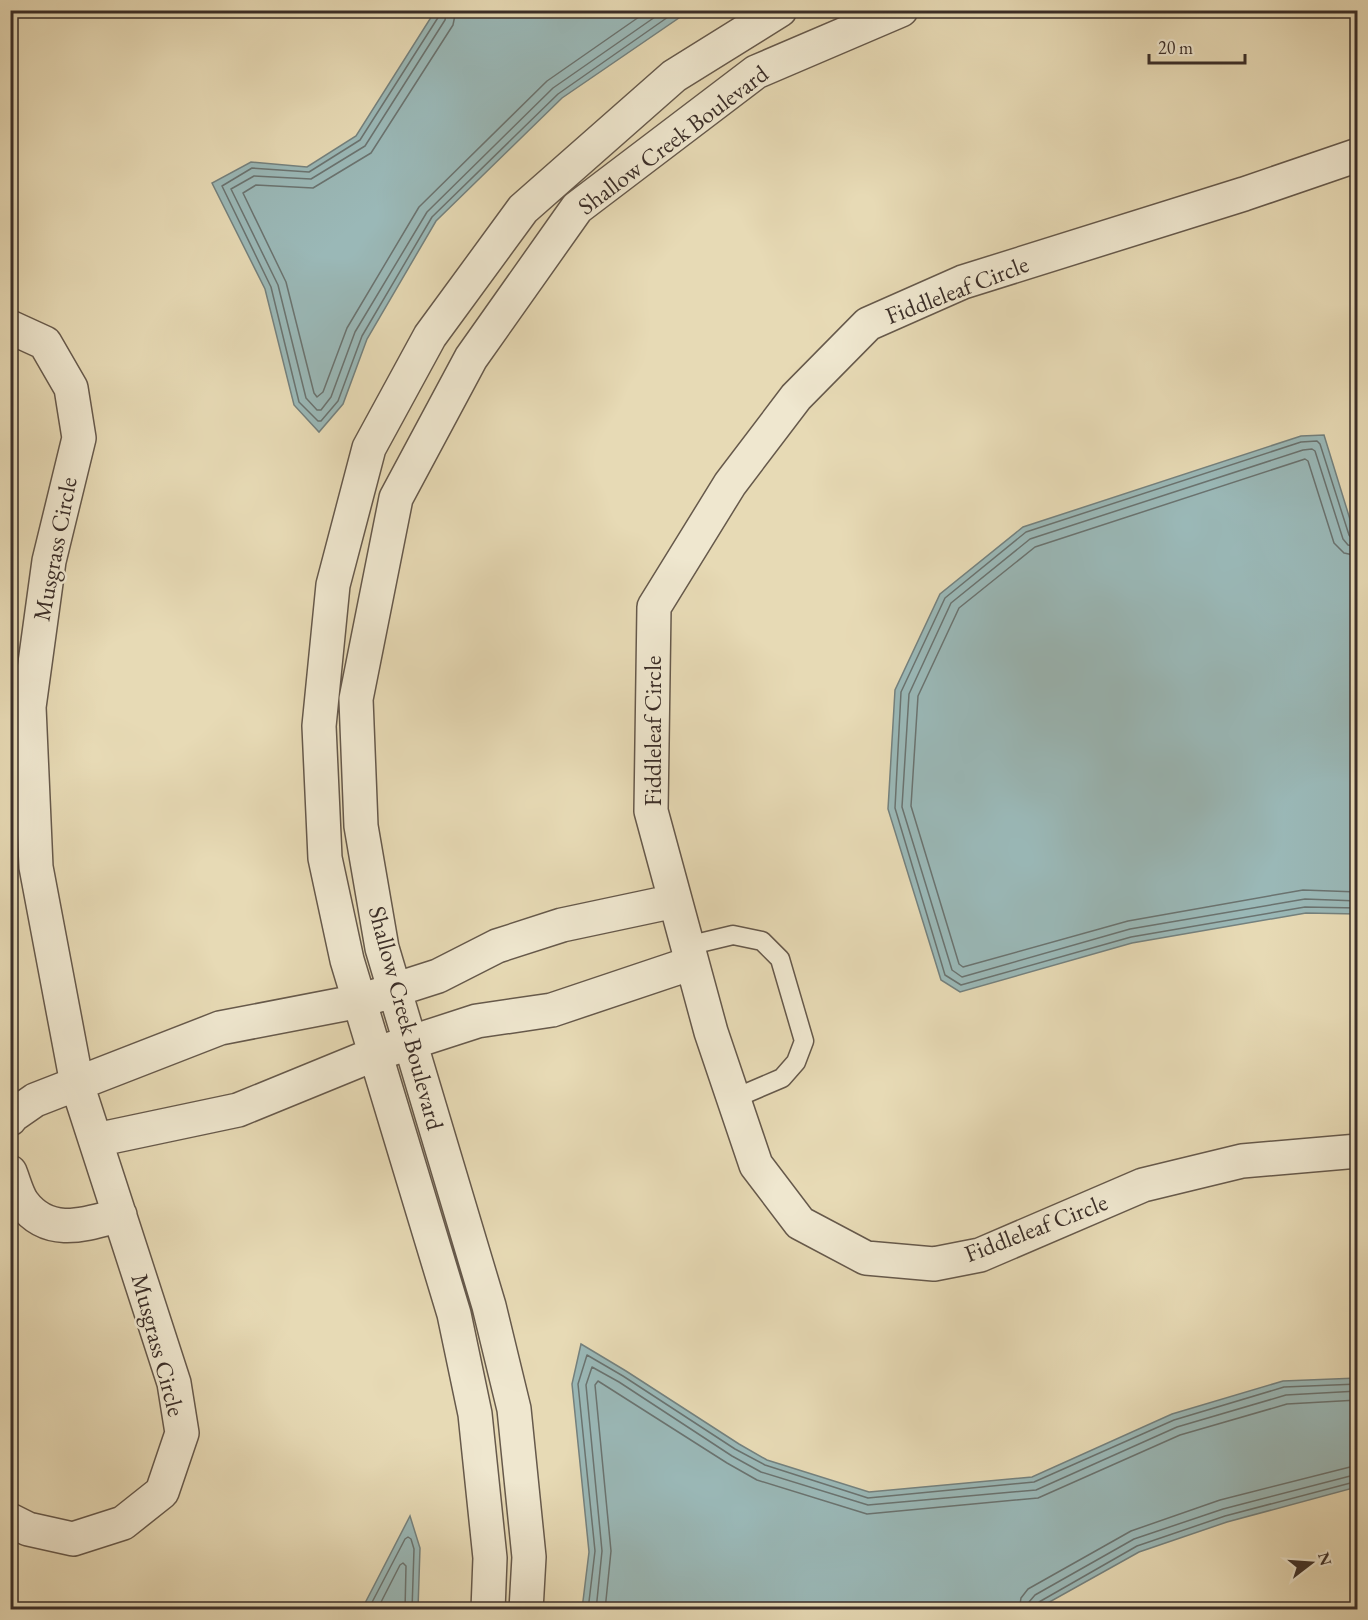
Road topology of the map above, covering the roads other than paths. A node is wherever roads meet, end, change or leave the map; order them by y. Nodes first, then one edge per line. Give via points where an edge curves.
1 (780, 10) edge
2 (901, 10) edge
3 (1358, 155) edge
4 (10, 327) edge
5 (675, 901) junction
6 (690, 955) junction
7 (394, 991) junction
8 (360, 1001) junction
9 (410, 1043) junction
10 (375, 1054) junction
11 (77, 1084) junction
12 (733, 1099) junction
13 (10, 1119) edge
14 (96, 1140) junction
15 (1358, 1151) edge
16 (10, 1172) edge
17 (120, 1215) junction
18 (10, 1520) edge
19 (488, 1610) edge
20 (526, 1610) edge

1 - 8 street, Shallow Creek Boulevard via 674,76 523,209 430,336 369,448 333,585 319,726 326,858 347,960
2 - 7 street, Shallow Creek Boulevard via 756,72 577,208 471,358 396,498 356,699 361,826 382,948
3 - 5 street, Fiddleleaf Circle via 963,282 868,324 796,397 730,484 654,607 651,811
4 - 11 street, Musgrass Circle via 45,343 71,388 79,438 49,561 29,707 36,867
5 - 6 street, Fiddleleaf Circle
5 - 7 street via 540,932 497,946 438,976
6 - 9 street via 658,973 552,1010 477,1021
6 - 12 street, Fiddleleaf Circle
6 - 12 lane via 733,935 762,941 780,959 804,1041 796,1062 782,1078
7 - 8 street
7 - 9 street, Shallow Creek Boulevard
8 - 10 street, Shallow Creek Boulevard
8 - 11 street via 220,1028
9 - 10 street
9 - 20 street, Shallow Creek Boulevard via 489,1306 514,1409 529,1557
10 - 14 street via 238,1110
10 - 19 street, Shallow Creek Boulevard via 454,1314 472,1403 490,1557
11 - 13 street via 35,1100
11 - 14 street, Musgrass Circle
12 - 15 street, Fiddleleaf Circle via 756,1165 800,1223 866,1258 934,1264 980,1255 1143,1185 1242,1161
14 - 17 street, Musgrass Circle
16 - 17 street via 22,1203 40,1220 63,1227
17 - 18 street, Musgrass Circle via 176,1393 182,1433 162,1492 123,1524 73,1539 28,1529

